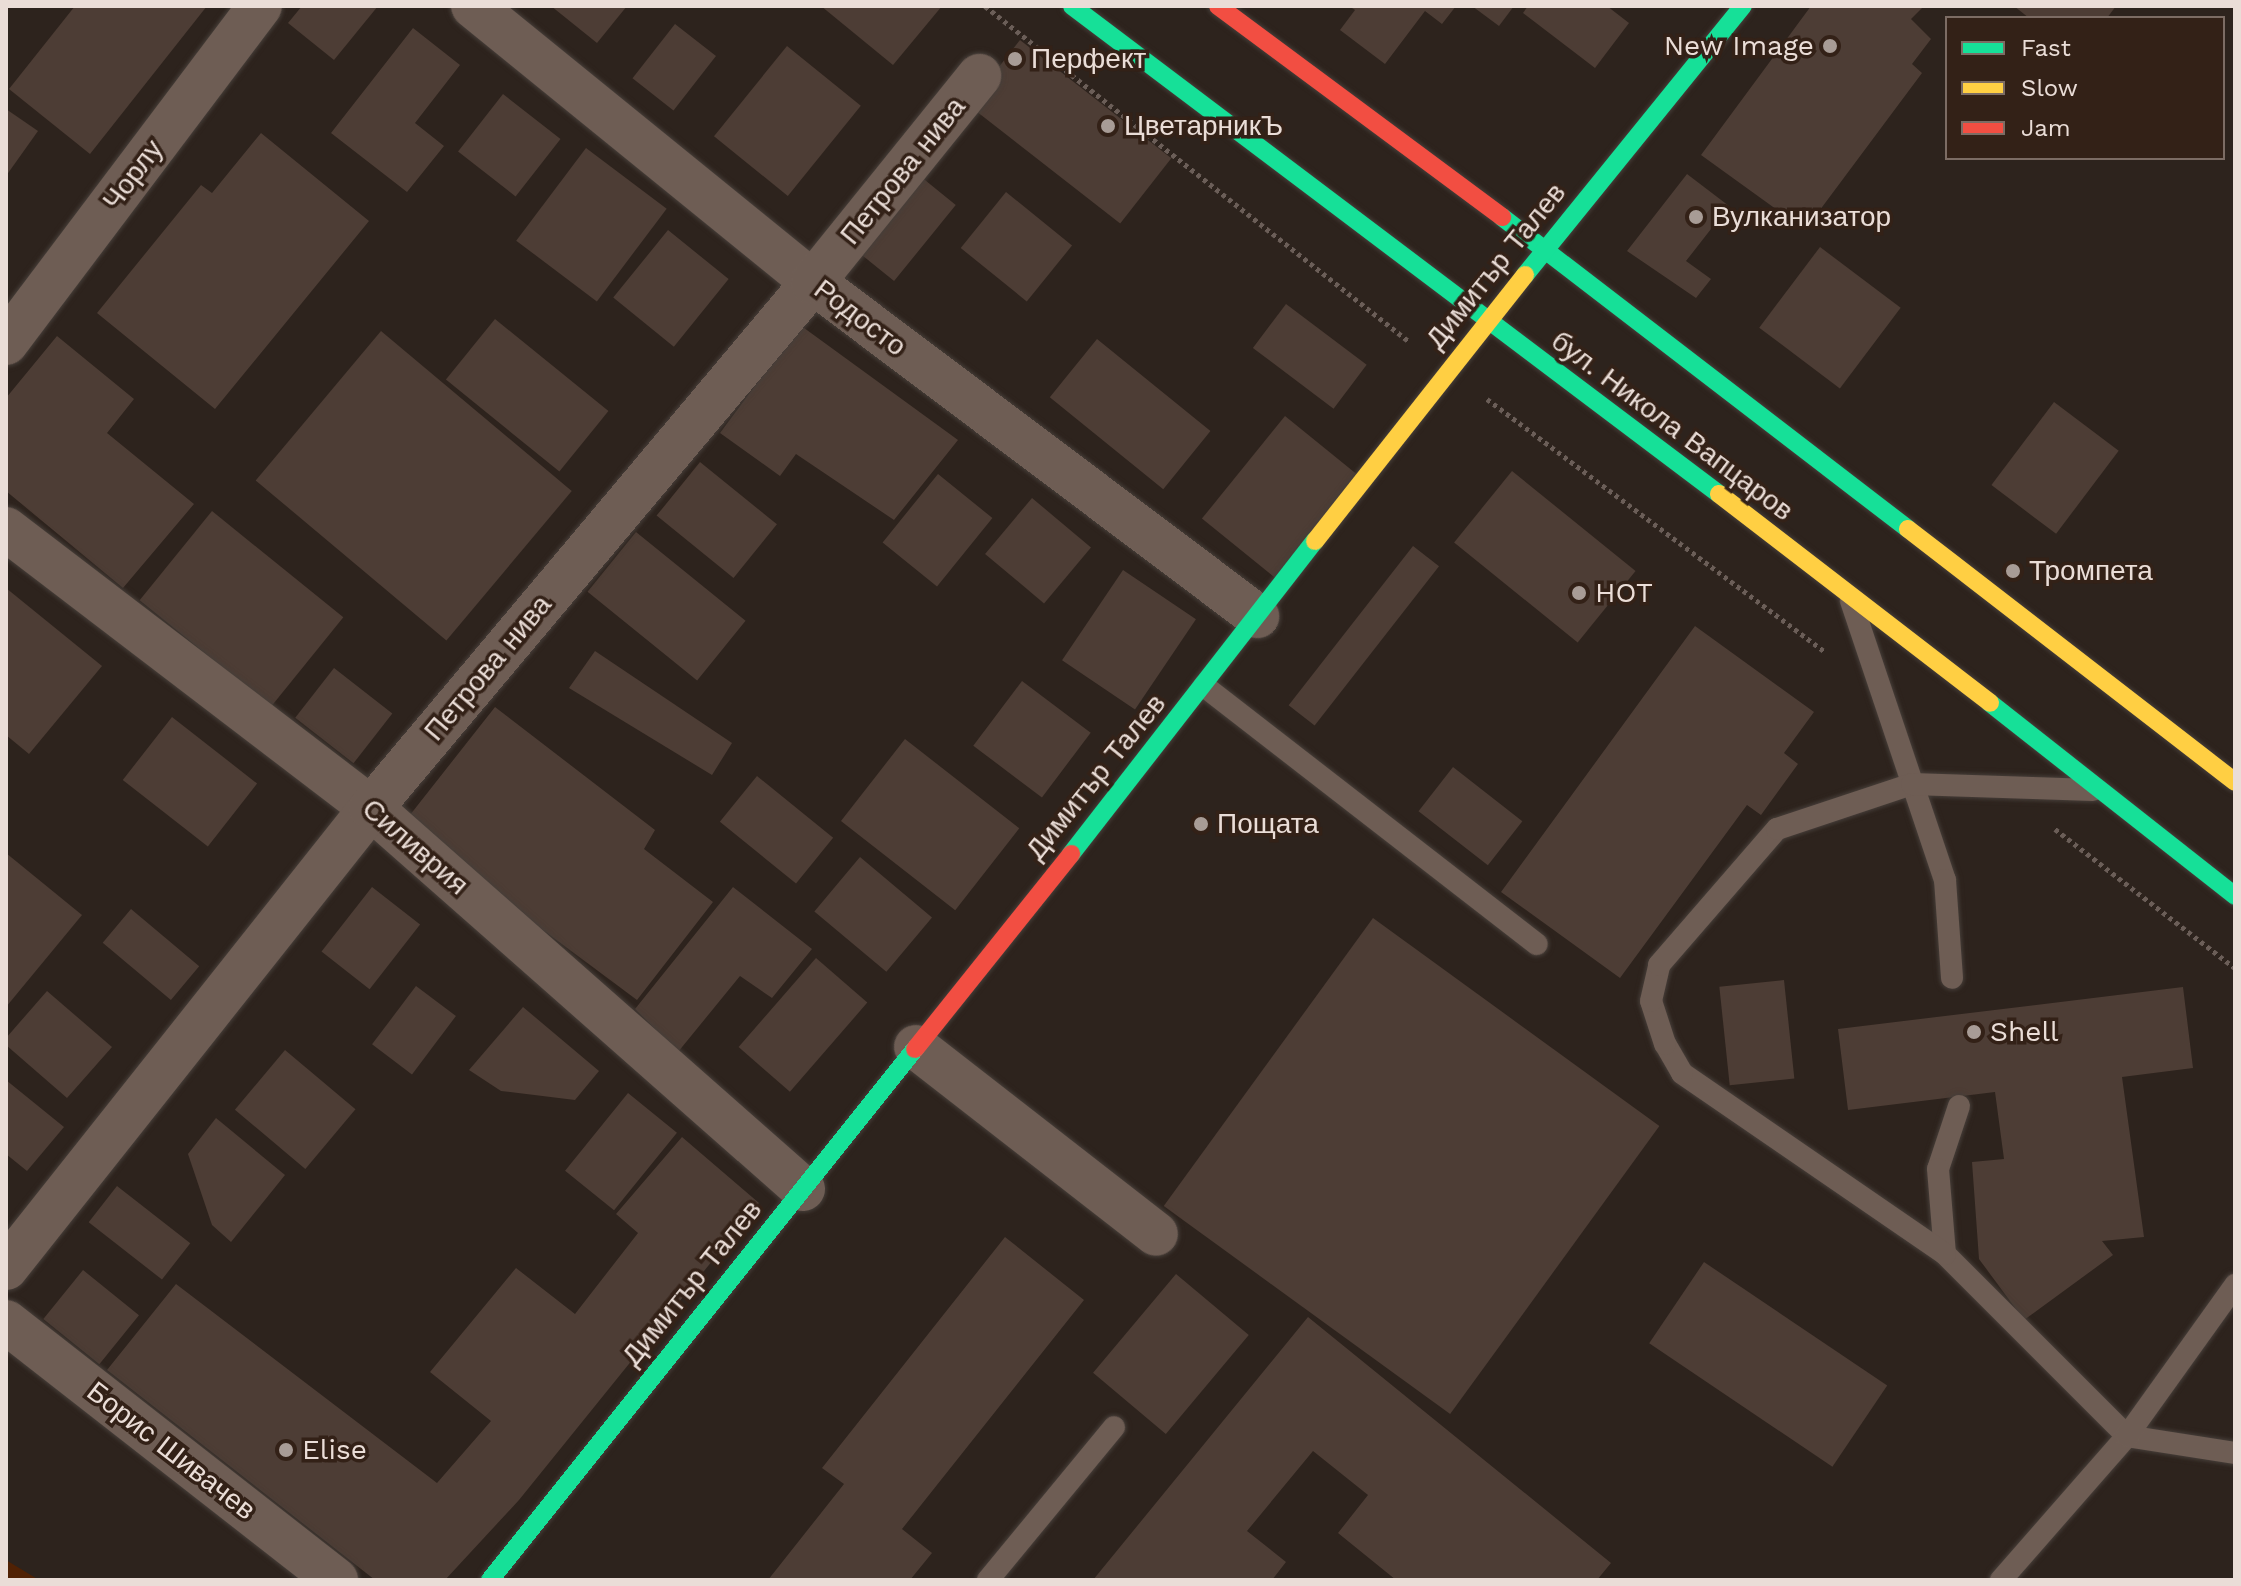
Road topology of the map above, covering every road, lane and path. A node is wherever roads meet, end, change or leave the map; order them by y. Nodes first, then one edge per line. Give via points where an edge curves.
1 (260, 6) edge
2 (473, 6) edge
3 (985, 6) edge
4 (1072, 6) edge
5 (1218, 6) edge
6 (1743, 6) edge
7 (1041, 50) dead end
8 (1053, 60) dead end
9 (979, 76) dead end
10 (1546, 250) junction
11 (813, 282) junction
12 (1486, 322) junction
13 (1386, 323) dead end
14 (6, 343) edge
15 (6, 529) edge
16 (1848, 592) junction
17 (1257, 616) junction
18 (1204, 686) junction
19 (2235, 782) edge
20 (1912, 784) junction
21 (2099, 790) junction
22 (371, 808) junction
23 (2235, 896) edge
24 (1537, 944) dead end
25 (1952, 978) dead end
26 (916, 1047) junction
27 (1959, 1106) dead end
28 (803, 1189) junction
29 (1156, 1234) dead end
30 (1945, 1254) junction
31 (6, 1268) edge
32 (2235, 1285) edge
33 (6, 1322) edge
34 (1114, 1427) dead end
35 (2127, 1436) junction
36 (2235, 1453) edge
37 (336, 1580) edge
38 (490, 1580) edge
39 (988, 1580) edge
40 (2001, 1580) edge

1 - 14 street, Чорлу
2 - 11 street, Родосто
3 - 7 path
4 - 12 street, бул. Никола Вапцаров
5 - 10 street
6 - 10 street, Димитър Талев
8 - 13 path
9 - 11 street, Петрова нива
10 - 12 street, Димитър Талев
10 - 19 street
11 - 17 street, Родосто
11 - 22 street, Петрова нива
12 - 16 street, бул. Никола Вапцаров
12 - 17 street, Димитър Талев
15 - 22 street, Силиврия
16 - 20 lane
16 - 21 street, бул. Никола Вапцаров
17 - 18 street, Димитър Талев
18 - 24 lane
18 - 26 street, Димитър Талев
20 - 21 lane
20 - 25 lane via 1945,880
20 - 30 lane via 1777,829 1659,965 1651,1001 1665,1044 1682,1073
21 - 23 street, бул. Никола Вапцаров
22 - 28 street, Силиврия
22 - 31 street, Петрова нива
26 - 28 street, Димитър Талев
26 - 29 street
27 - 30 lane via 1938,1169
28 - 38 street, Димитър Талев
30 - 35 lane
32 - 35 lane
33 - 37 street, Борис Шивачев
34 - 39 lane
35 - 36 lane
35 - 40 lane

